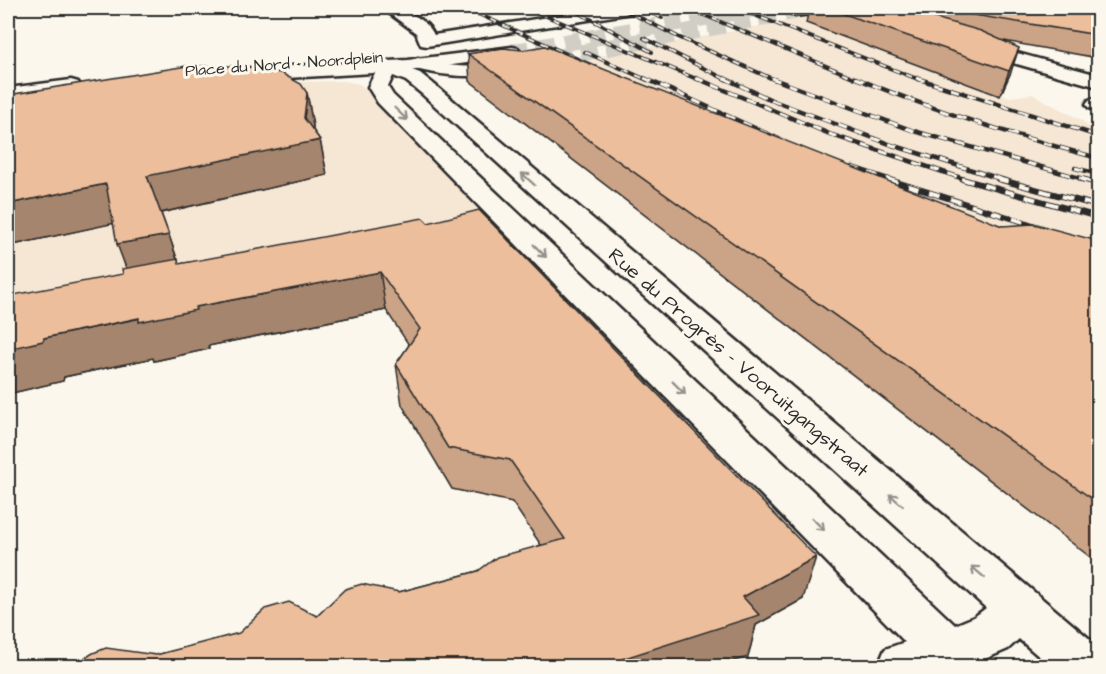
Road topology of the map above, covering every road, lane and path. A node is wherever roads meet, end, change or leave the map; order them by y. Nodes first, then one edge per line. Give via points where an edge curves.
1 (632, 8) edge
2 (393, 10) edge
3 (803, 10) edge
4 (855, 14) edge
5 (377, 20) dead end
6 (493, 41) tunnel mouth
7 (960, 42) junction
8 (512, 52) tunnel mouth
9 (393, 62) junction
10 (529, 63) tunnel mouth
11 (222, 71) edge
12 (1098, 76) edge
13 (1098, 81) edge
14 (90, 90) edge
15 (8, 94) edge
16 (40, 97) junction
17 (1098, 105) edge
18 (8, 108) edge
19 (562, 207) junction
20 (495, 224) junction
21 (1020, 609) junction
22 (938, 662) edge
23 (1085, 666) edge

1 - 2 street via 426,41 424,31
2 - 5 street
3 - 4 street
6 - 9 street, Place du Nord - Noordplein
7 - 12 street via 1075,66
7 - 13 street
7 - 17 street
8 - 9 street, Place du Nord - Noordplein via 457,62
9 - 10 street, Place du Nord - Noordplein via 453,73
9 - 11 street, Place du Nord - Noordplein
19 -> 9 street, Rue du Progrès - Vooruitgangstraat
9 -> 20 street via 378,87 385,99
14 - 16 street
15 - 16 street
16 - 18 street
19 - 20 street
21 -> 19 street, Rue du Progrès - Vooruitgangstraat
20 -> 22 street
21 - 22 street via 991,633
21 - 23 street, Rue du Progrès - Vooruitgangstraat

